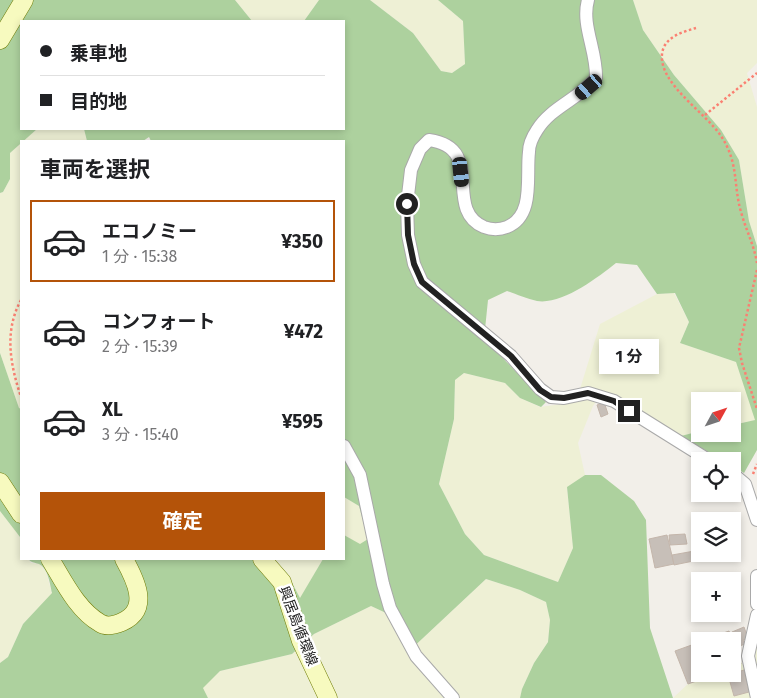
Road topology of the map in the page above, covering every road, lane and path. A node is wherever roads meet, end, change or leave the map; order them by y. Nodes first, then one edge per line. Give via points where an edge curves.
1 (24, 0) edge
2 (588, 0) edge
3 (696, 28) dead end
4 (0, 40) edge
5 (757, 73) edge
6 (705, 115) junction
7 (757, 263) edge
8 (757, 270) edge
9 (20, 303) edge
10 (20, 394) edge
11 (757, 409) edge
12 (345, 448) edge
13 (695, 452) edge
14 (741, 481) edge
15 (0, 482) edge
16 (20, 512) edge
17 (757, 520) edge
18 (51, 560) edge
19 (125, 560) edge
20 (263, 560) edge
21 (757, 576) edge
22 (757, 604) edge
23 (757, 616) edge
24 (328, 698) edge
25 (453, 698) edge
26 (757, 698) edge

1 - 4 main road
2 - 13 street via 586,23 596,63 596,78 579,96 547,116 536,131 529,149 528,193 519,219 498,230 472,218 465,202 460,158 452,147 429,140 420,149 411,170 407,204 414,264 422,282 511,356 540,390 551,397 588,393 606,398
3 - 6 path via 668,41 662,53 663,67 683,95
5 - 6 path
6 - 7 path via 734,161 740,210
8 - 11 path via 739,348
9 - 10 path via 9,343
12 - 25 street via 360,475 382,584 390,608 416,656
14 - 17 street
15 - 16 main road
18 - 19 main road via 91,617 102,624 116,625 129,619 139,598 137,584
20 - 24 main road, 興居島循環線 via 282,582 301,641
21 - 22 street
23 - 26 street via 748,656

